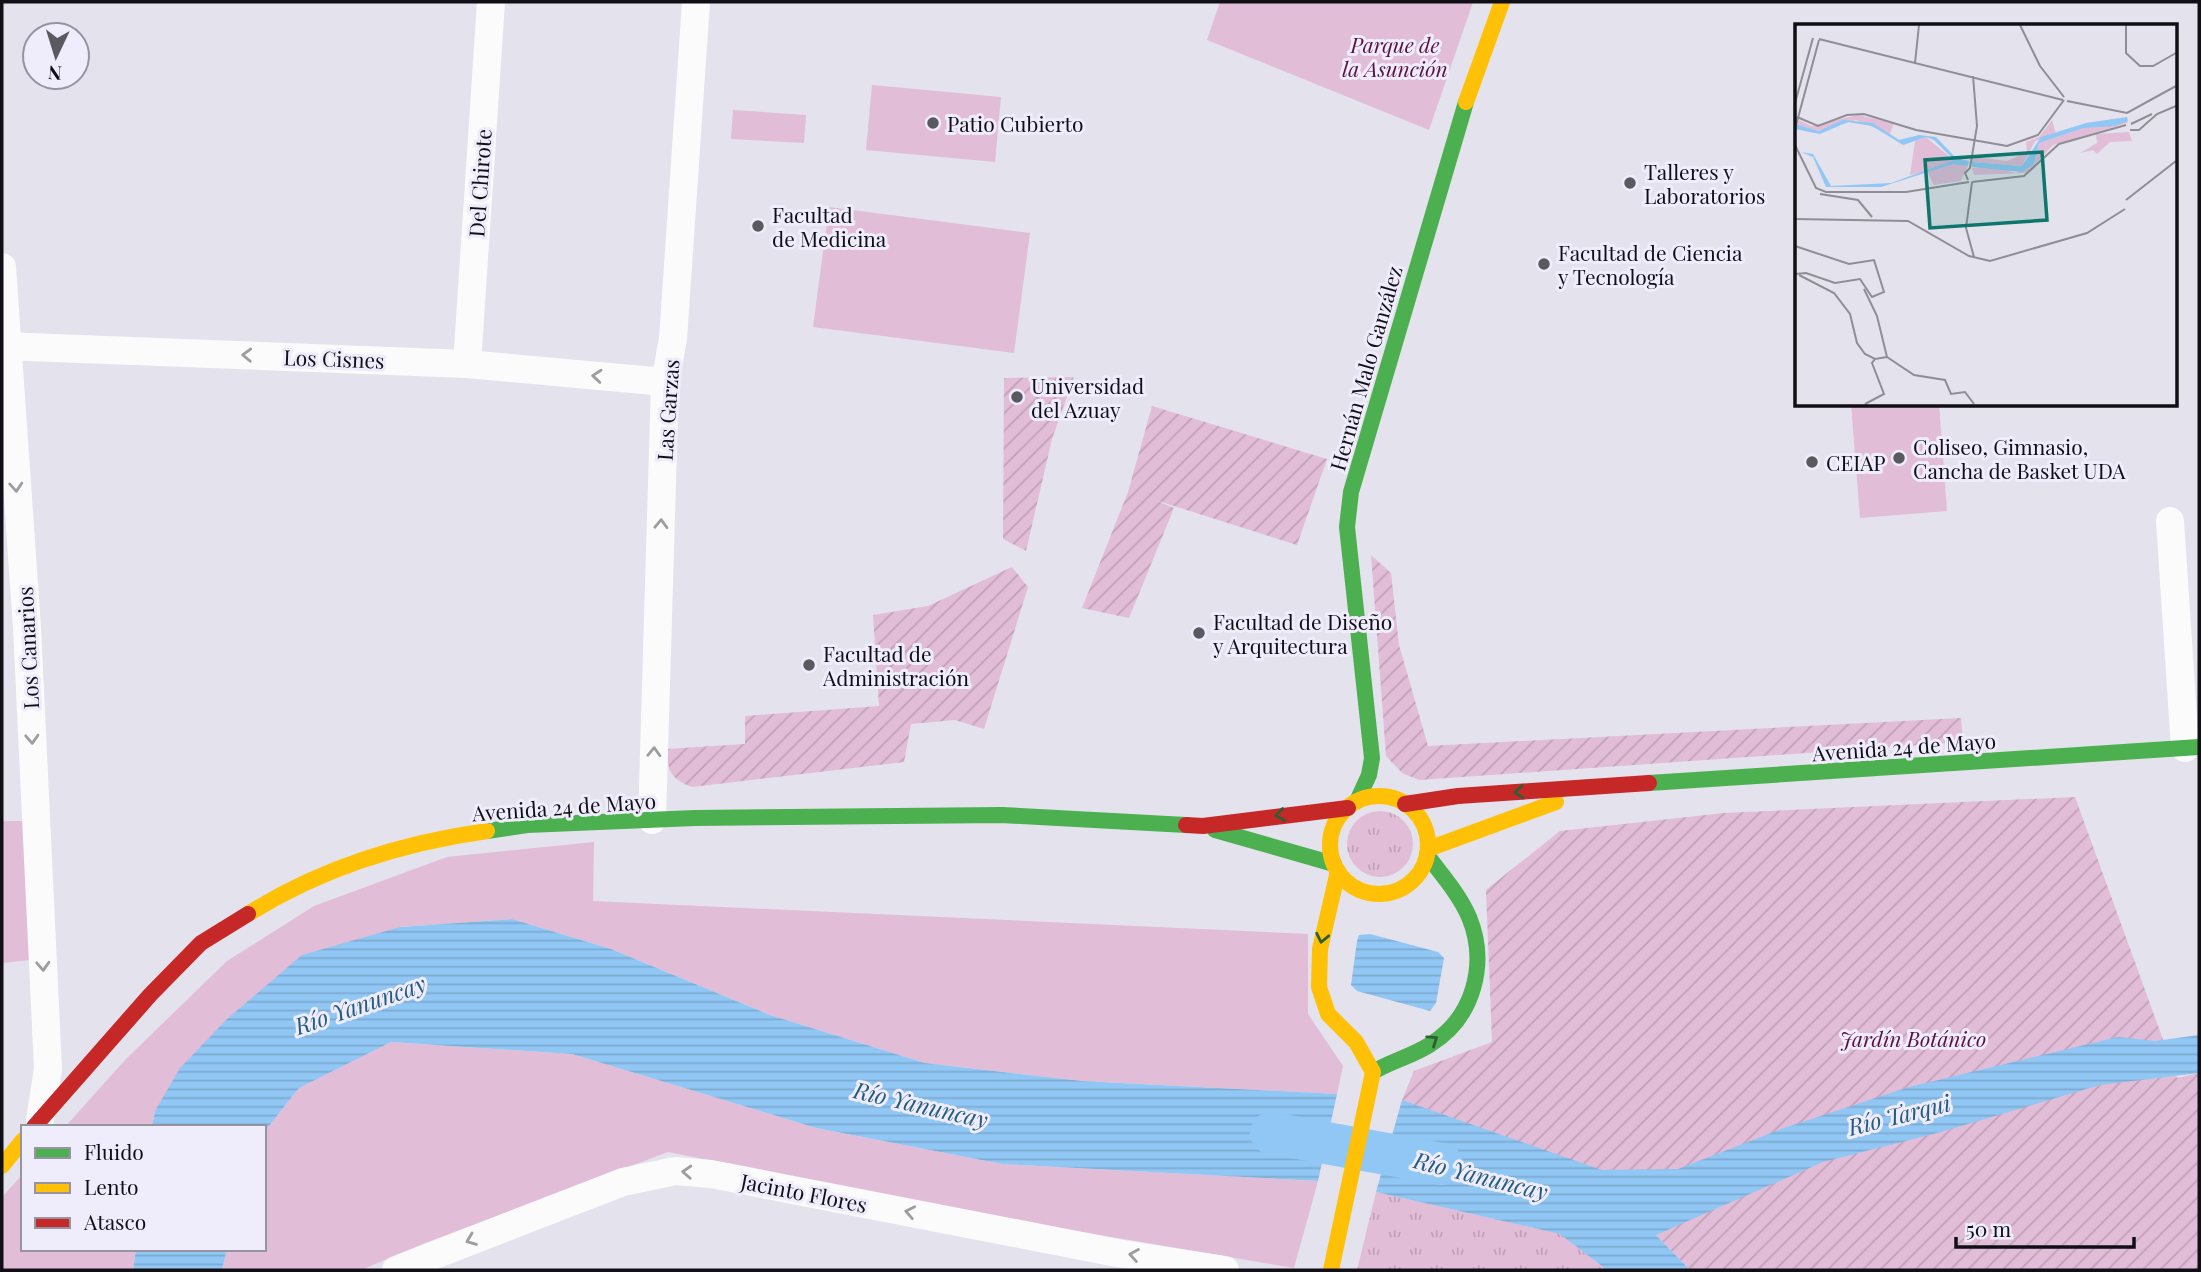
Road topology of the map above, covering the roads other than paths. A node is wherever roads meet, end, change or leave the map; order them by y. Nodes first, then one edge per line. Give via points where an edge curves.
1 (491, 2) edge
2 (696, 2) edge
3 (1502, 2) edge
4 (2, 267) edge
5 (4, 346) edge
6 (467, 364) junction
7 (665, 382) junction
8 (2170, 522) dead end
9 (14, 629) edge
10 (2192, 748) edge
11 (1372, 758) junction
12 (1612, 787) junction
13 (1402, 802) junction
14 (1353, 804) junction
15 (652, 820) junction
16 (1203, 826) junction
17 (1427, 852) junction
18 (1336, 868) junction
19 (46, 1030) junction
20 (85, 1068) junction
21 (1373, 1072) junction
22 (33, 1125) edge
23 (35, 1125) edge
24 (21, 1143) edge
25 (2, 1166) edge
26 (396, 1270) edge
27 (1225, 1270) edge
28 (1331, 1270) edge

1 - 6 street, Del Chirote
2 - 7 street, Las Garzas via 673,339
3 - 11 main road, Hernán Malo Ganzález via 1458,123 1350,492 1347,527
4 - 5 street, Los Canarios
6 -> 5 street, Los Cisnes
5 -> 9 street, Los Canarios
7 -> 6 street, Los Cisnes
15 -> 7 street, Las Garzas
8 - 10 street
9 -> 19 street, Los Canarios
10 - 12 main road, Avenida 24 de Mayo
11 - 13 main road, Hernán Malo Ganzález
11 - 14 main road, Hernán Malo Ganzález via 1369,775
12 -> 13 main road, Avenida 24 de Mayo
12 - 17 main road, Avenida 24 de Mayo via 1544,806
13 - 14 main road via 1385,797
13 - 17 main road via 1422,823
14 -> 16 main road, Avenida 24 de Mayo
14 - 18 main road via 1334,826 1330,849
15 - 16 main road, Avenida 24 de Mayo via 1002,815
15 - 20 main road, Avenida 24 de Mayo via 527,825 471,833 378,853 292,886 201,943
16 - 18 main road, Avenida 24 de Mayo
17 - 18 main road via 1417,876 1388,893 1365,892 1345,880
21 -> 17 main road via 1432,1043 1463,1018 1477,978 1478,949 1470,918
18 -> 21 main road via 1320,949 1319,987 1328,1014 1356,1042
19 - 20 street, Los Canarios via 61,1063
19 - 22 street, Los Canarios via 48,1069
20 - 23 main road, Avenida 24 de Mayo
21 - 28 main road
24 - 25 main road, Avenida 24 de Mayo
27 -> 26 street, Jacinto Flores via 676,1171 623,1182

